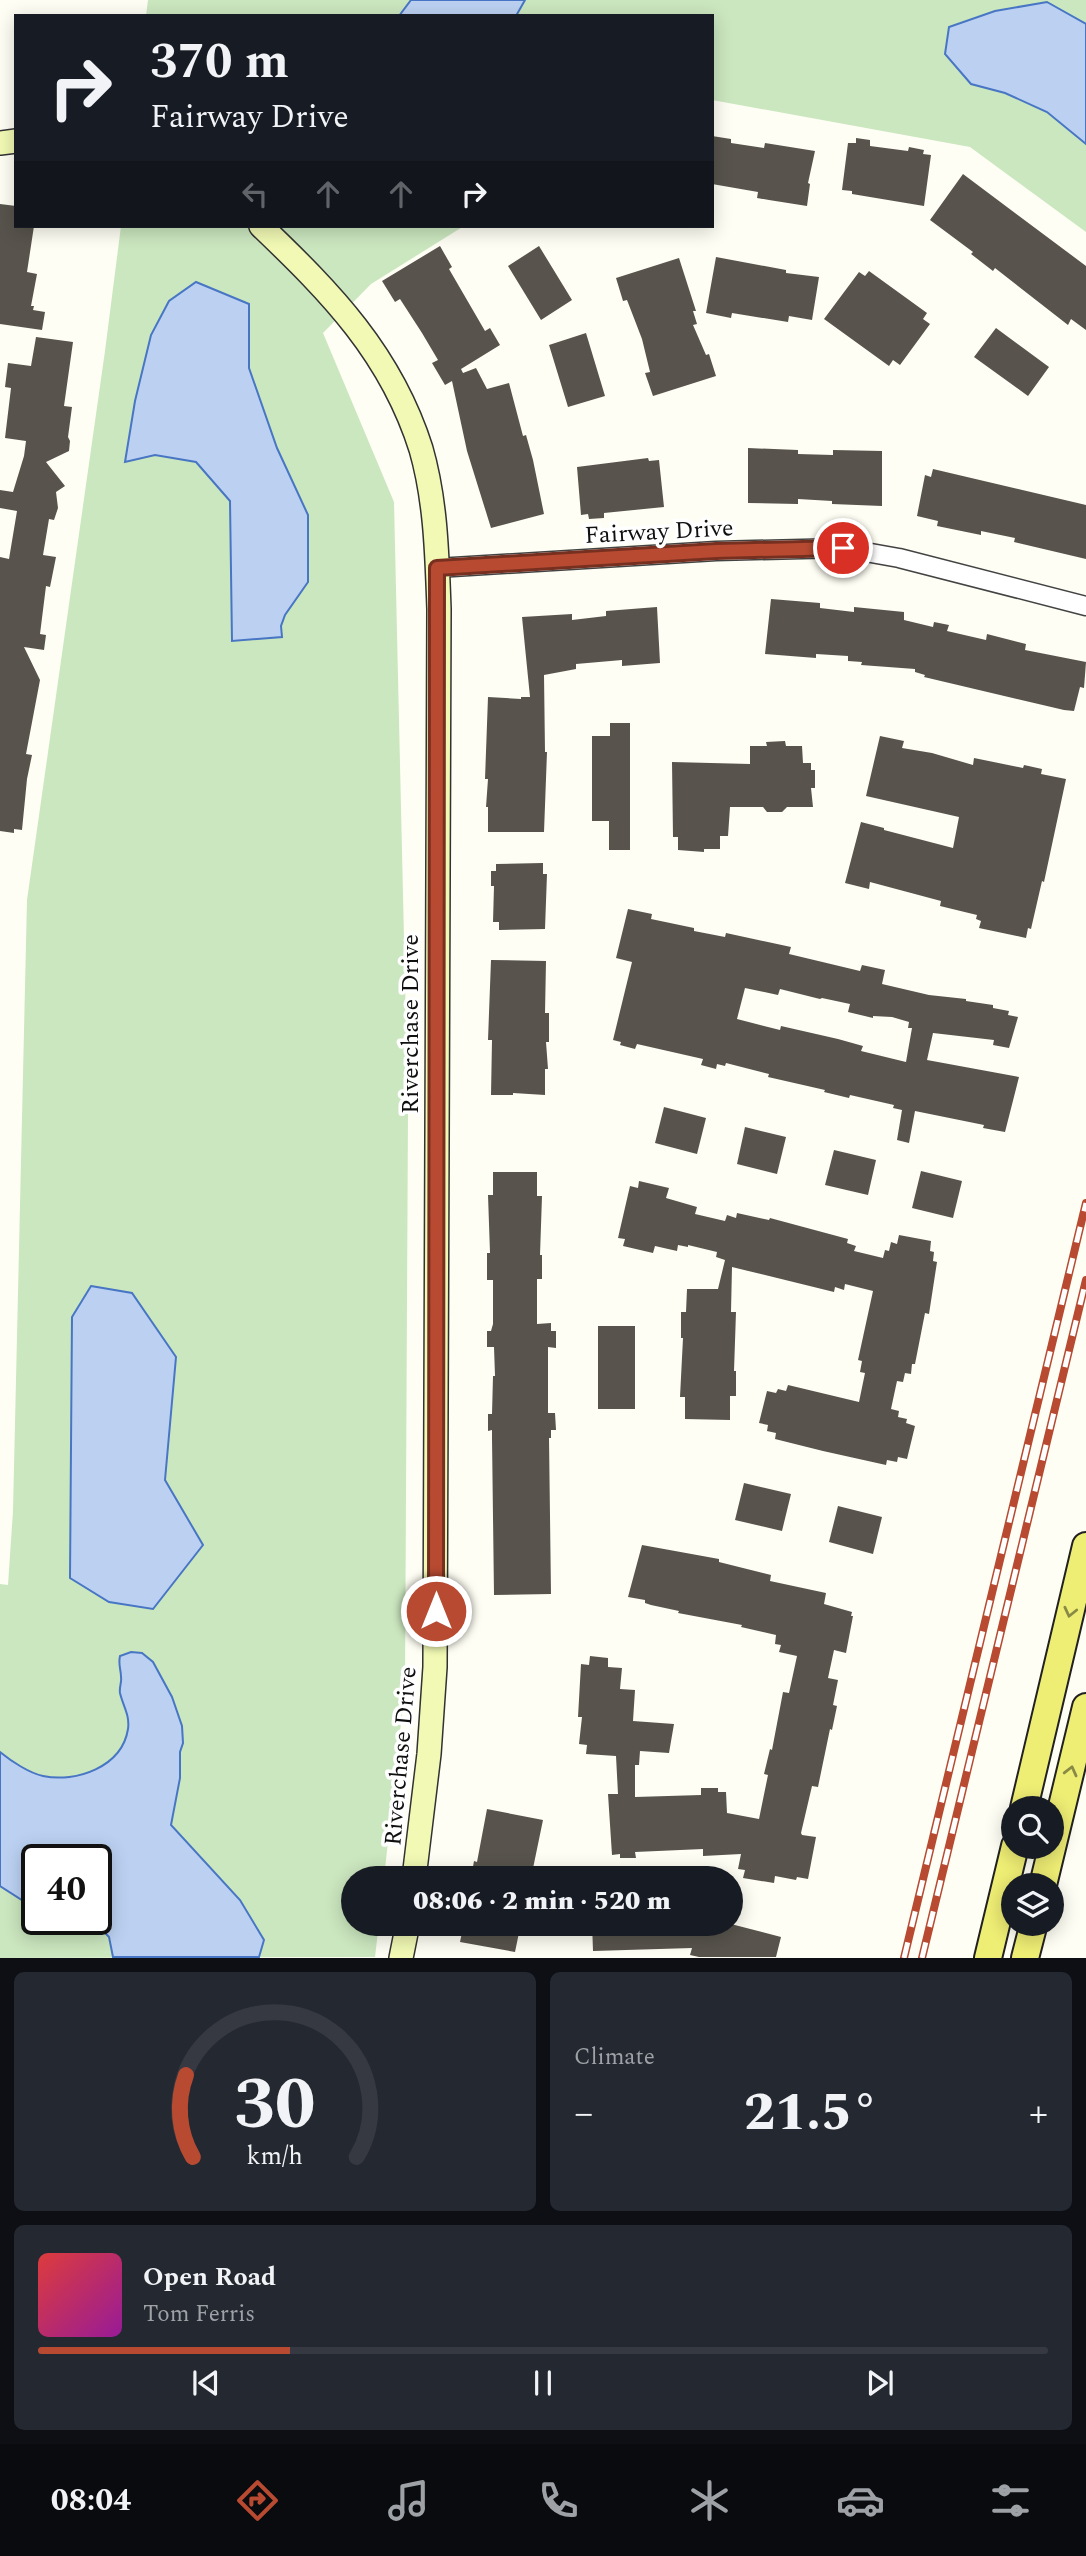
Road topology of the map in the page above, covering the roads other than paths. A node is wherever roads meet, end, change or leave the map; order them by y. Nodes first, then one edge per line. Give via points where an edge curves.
1 (263, 228) edge
2 (437, 568) junction
3 (1086, 606) edge
4 (1086, 1546) edge
5 (1086, 1707) edge
6 (1027, 1796) edge
7 (415, 1866) edge
8 (1046, 1873) edge
9 (1001, 1915) edge
10 (405, 1936) edge
11 (1031, 1936) edge
12 (401, 1958) edge
13 (988, 1958) edge
14 (1025, 1958) edge

1 - 2 street, Riverchase Drive via 317,279 367,338 399,395 421,451 436,532
2 - 3 street, Fairway Drive via 843,548 900,558
2 - 7 street, Riverchase Drive via 435,1667
4 -> 6 main road
8 -> 5 main road
9 - 13 main road
10 - 12 street
11 - 14 main road

